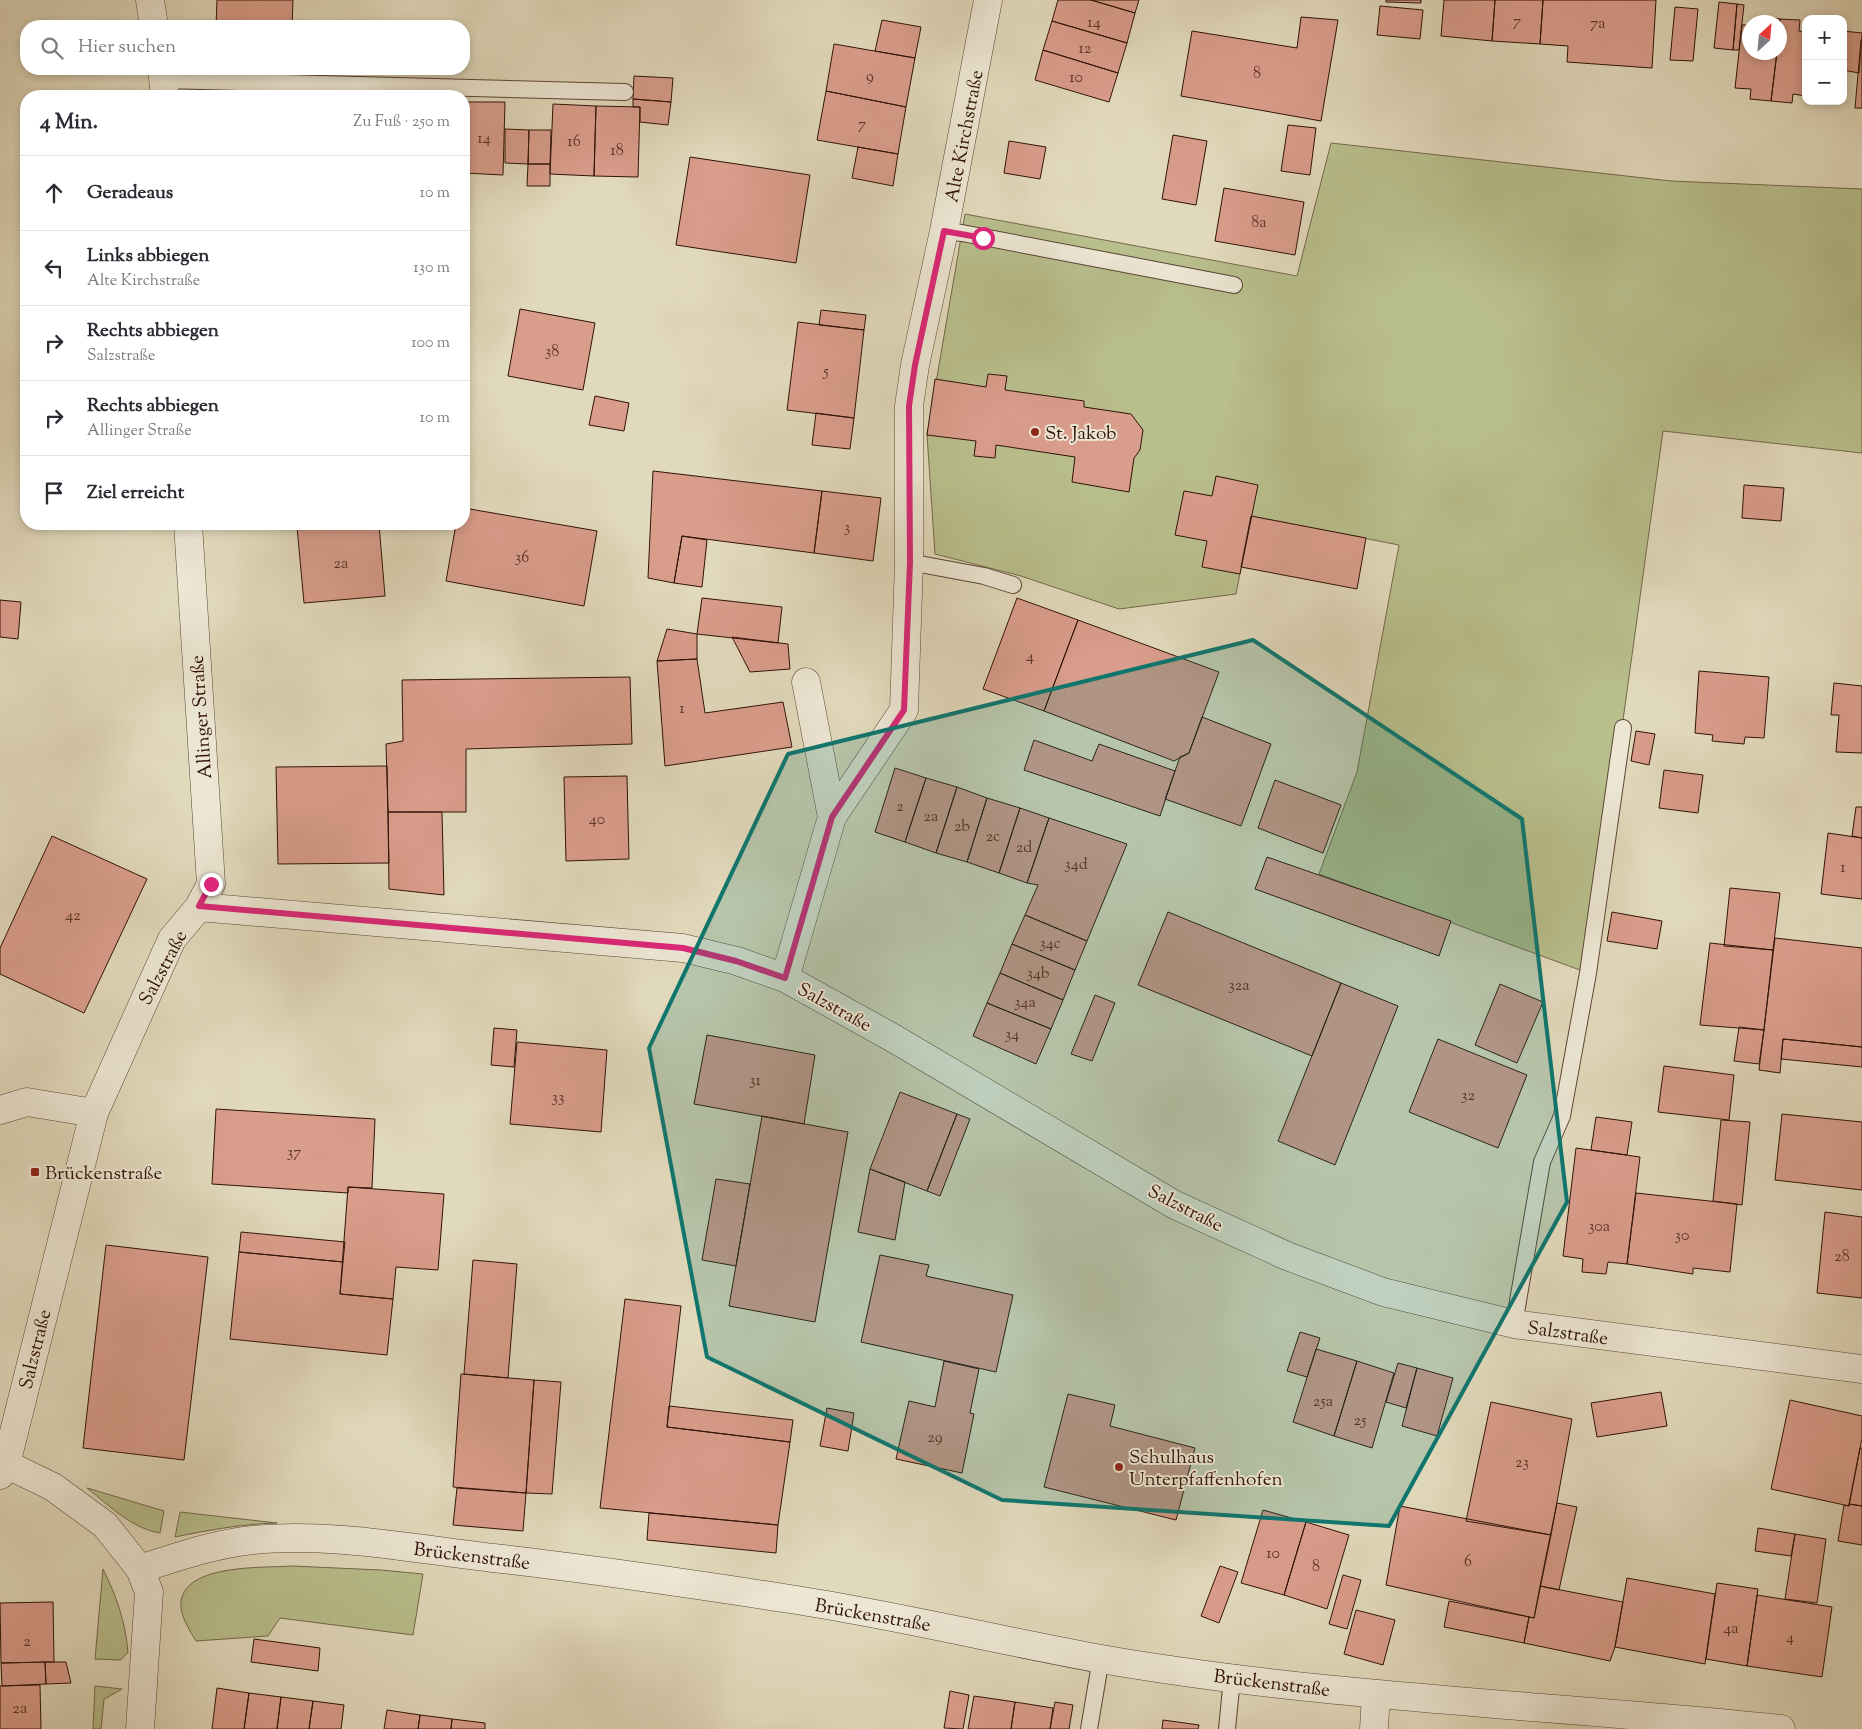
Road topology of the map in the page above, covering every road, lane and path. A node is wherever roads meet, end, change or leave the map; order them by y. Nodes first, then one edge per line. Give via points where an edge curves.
1 (150, 0) edge
2 (988, 0) edge
3 (153, 20) edge
4 (164, 82) edge
5 (625, 92) dead end
6 (944, 231) junction
7 (1234, 285) dead end
8 (188, 530) edge
9 (910, 562) junction
10 (1013, 584) dead end
11 (806, 682) dead end
12 (1623, 728) dead end
13 (832, 817) junction
14 (199, 906) junction
15 (785, 978) junction
16 (0, 1110) edge
17 (94, 1113) junction
18 (1514, 1324) junction
19 (1862, 1369) edge
20 (3, 1469) edge
21 (140, 1569) junction
22 (1101, 1658) junction
23 (1232, 1678) junction
24 (1376, 1694) junction
25 (1669, 1723) edge
26 (140, 1729) edge
27 (1088, 1729) edge
28 (1227, 1729) edge
29 (1374, 1729) edge
30 (1781, 1729) edge

1 - 3 street
2 - 6 street, Alte Kirchstraße
4 - 5 lane
6 - 7 lane
6 - 9 street, Alte Kirchstraße via 909,406
8 - 14 street, Allinger Straße via 211,884
9 - 10 lane
9 - 13 street, Alte Kirchstraße via 904,710
11 - 13 street, Alte Kirchstraße
12 - 18 lane via 1588,973 1562,1116 1542,1162
13 - 15 street, Alte Kirchstraße
14 - 15 street, Salzstraße via 683,948
14 - 17 street, Salzstraße via 172,939
15 - 18 street, Salzstraße via 1175,1205 1287,1256 1383,1292
16 - 17 street via 27,1102
17 - 20 street, Salzstraße
18 - 19 street, Salzstraße
20 - 21 street via 53,1487 106,1525
21 - 22 street, Brückenstraße via 195,1551 252,1540 322,1538 561,1566 785,1598
21 - 26 street via 148,1592
22 - 23 street, Brückenstraße
22 - 27 lane
23 - 24 street, Brückenstraße
23 - 28 lane
24 - 25 street, Brückenstraße
24 - 29 street
25 - 30 street, Brückenstraße

